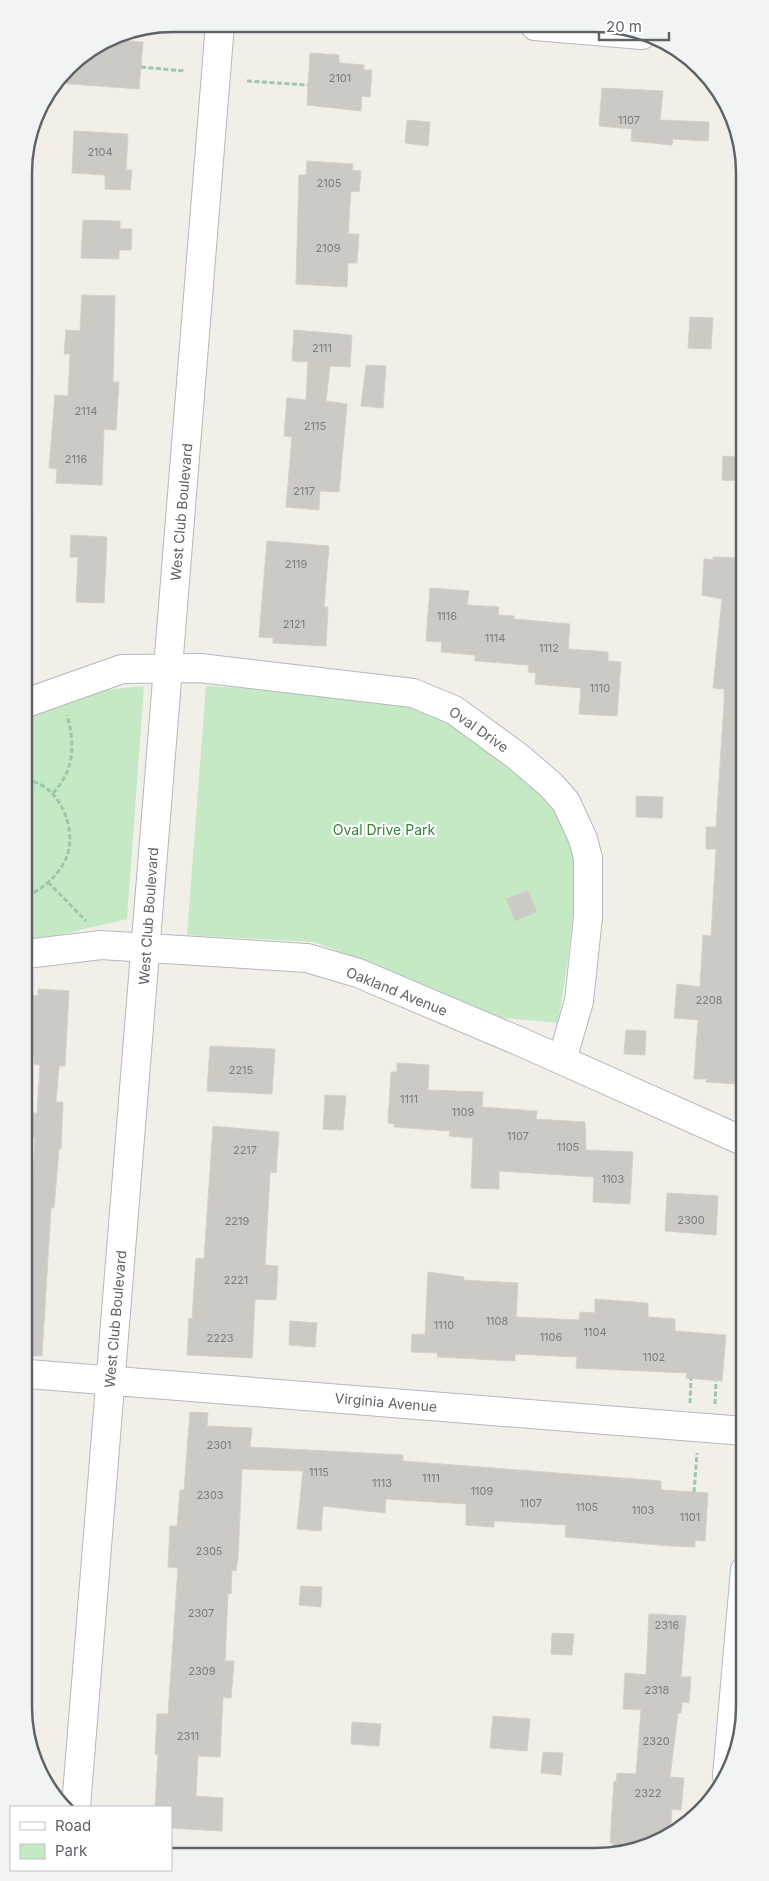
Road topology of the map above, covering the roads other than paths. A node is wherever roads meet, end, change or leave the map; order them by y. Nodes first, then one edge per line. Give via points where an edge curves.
1 (219, 32) edge
2 (169, 668) junction
3 (33, 701) edge
4 (146, 948) junction
5 (32, 953) edge
6 (562, 1060) junction
7 (736, 1138) edge
8 (32, 1374) edge
9 (110, 1380) junction
10 (736, 1430) edge
11 (736, 1662) edge
12 (728, 1756) edge
13 (76, 1806) edge

1 - 2 street, West Club Boulevard
2 - 3 street, Oval Drive via 122,669
2 - 4 street, West Club Boulevard
2 - 6 street, Oval Drive via 211,669 413,693 454,710 551,785 566,802 588,858 588,917 579,1001
4 - 5 street, Oakland Avenue via 101,945
4 - 6 street, Oakland Avenue via 307,958 358,973
4 - 9 street, West Club Boulevard
6 - 7 street, Oakland Avenue
8 - 9 street, Virginia Avenue
9 - 10 street, Virginia Avenue
9 - 13 street, West Club Boulevard
11 - 12 street

